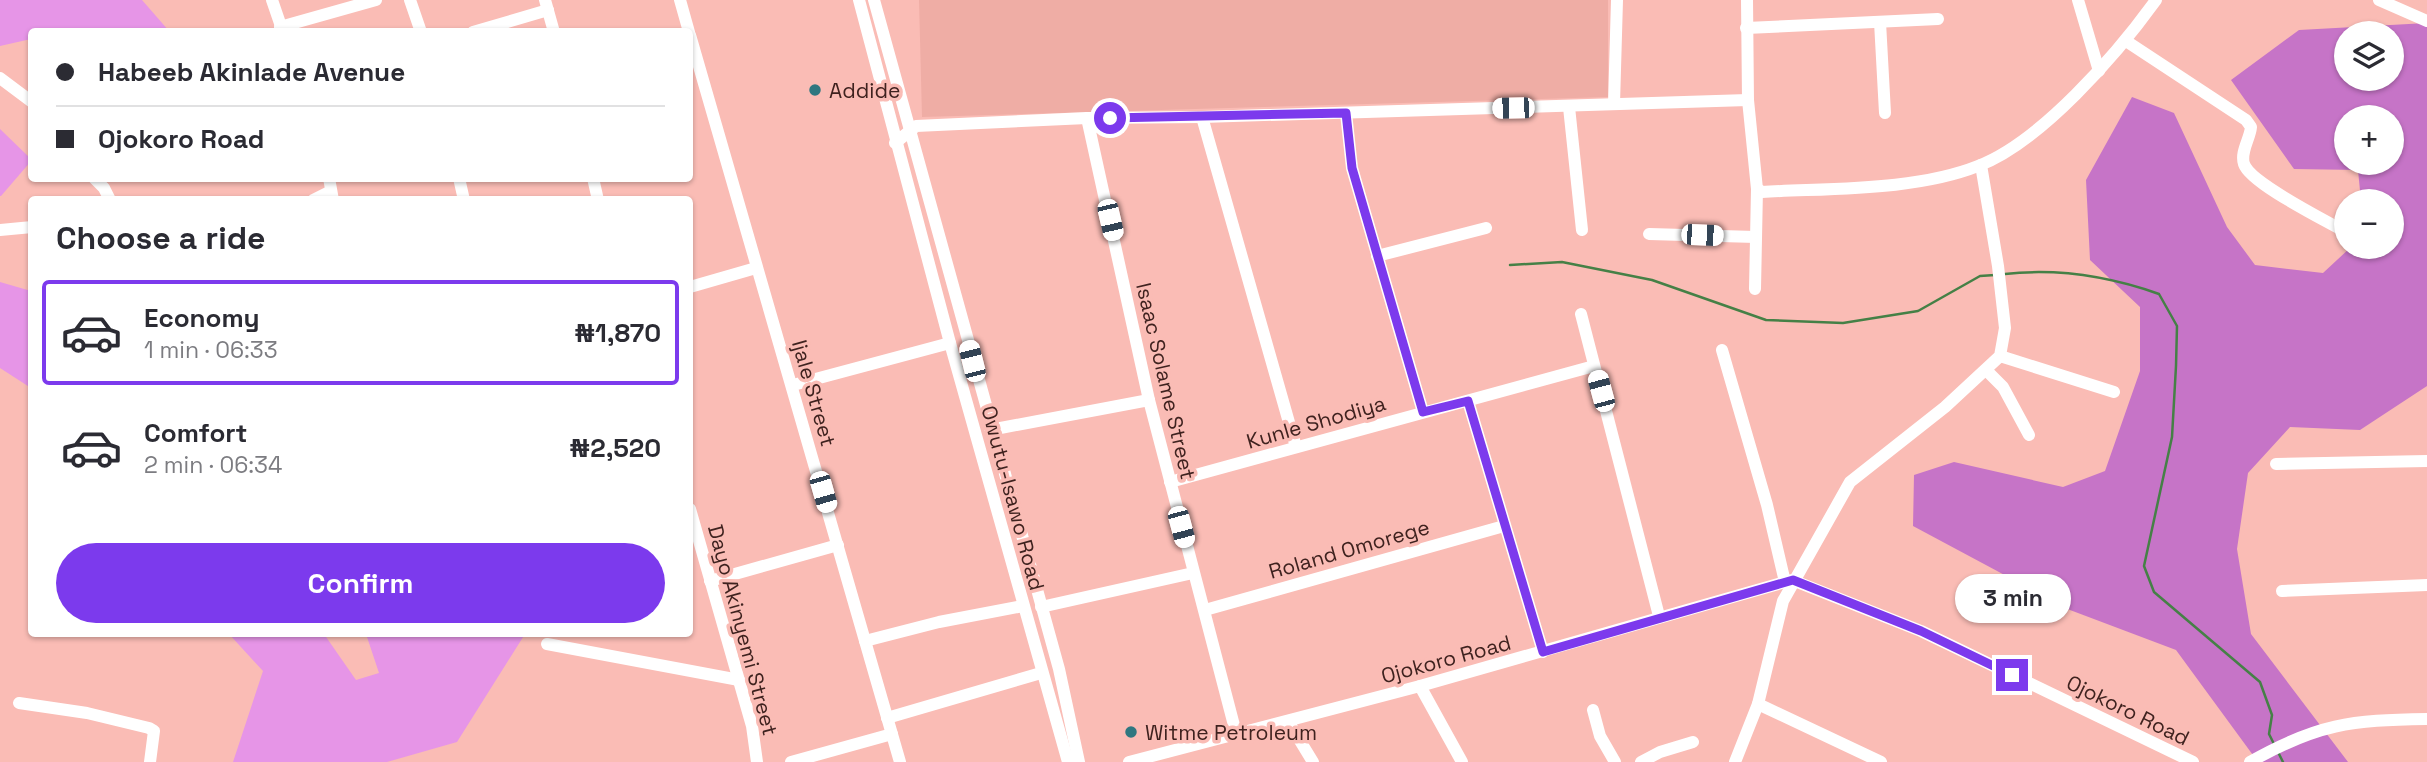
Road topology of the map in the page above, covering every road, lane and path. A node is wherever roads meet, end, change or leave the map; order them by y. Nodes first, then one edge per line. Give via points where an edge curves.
1 (272, 0) edge
2 (376, 0) edge
3 (410, 0) edge
4 (680, 0) edge
5 (859, 0) edge
6 (874, 0) edge
7 (1617, 0) edge
8 (1746, 0) edge
9 (2078, 0) edge
10 (2156, 0) edge
11 (2379, 0) edge
12 (546, 5) edge
13 (1938, 19) dead end
14 (2427, 21) edge
15 (1880, 22) junction
16 (1746, 27) junction
17 (281, 28) edge
18 (284, 28) edge
19 (420, 28) edge
20 (484, 28) edge
21 (553, 28) edge
22 (688, 28) edge
23 (2126, 41) junction
24 (693, 60) edge
25 (2099, 71) junction
26 (0, 78) edge
27 (696, 81) edge
28 (28, 99) edge
29 (1748, 100) junction
30 (1614, 104) junction
31 (1569, 107) junction
32 (1346, 113) junction
33 (1885, 113) dead end
34 (1202, 117) junction
35 (1087, 118) junction
36 (910, 132) junction
37 (895, 143) junction
38 (1981, 165) junction
39 (1757, 188) junction
40 (2334, 225) edge
41 (28, 227) edge
42 (1486, 228) dead end
43 (0, 230) edge
44 (1582, 230) dead end
45 (1649, 234) dead end
46 (1756, 237) junction
47 (1377, 256) junction
48 (756, 268) junction
49 (693, 286) edge
50 (1755, 289) dead end
51 (1581, 314) dead end
52 (950, 343) junction
53 (1722, 350) dead end
54 (2000, 356) junction
55 (1594, 366) junction
56 (1987, 371) junction
57 (793, 385) junction
58 (2114, 393) dead end
59 (1149, 400) junction
60 (1468, 401) junction
61 (1423, 412) junction
62 (990, 430) junction
63 (2029, 435) dead end
64 (1296, 447) junction
65 (2427, 461) edge
66 (2276, 464) dead end
67 (1170, 482) junction
68 (693, 520) edge
69 (1504, 526) junction
70 (838, 545) junction
71 (1193, 573) junction
72 (710, 581) junction
73 (1788, 581) junction
74 (2427, 585) edge
75 (2281, 591) dead end
76 (1023, 606) junction
77 (1041, 607) junction
78 (1205, 610) junction
79 (1659, 616) junction
80 (865, 640) junction
81 (547, 644) dead end
82 (1543, 652) junction
83 (1041, 673) junction
84 (739, 680) junction
85 (1420, 686) junction
86 (19, 703) dead end
87 (1758, 704) junction
88 (1593, 710) dead end
89 (887, 718) junction
90 (2427, 719) edge
91 (1288, 721) junction
92 (1236, 733) junction
93 (892, 734) junction
94 (1692, 742) dead end
95 (150, 762) edge
96 (757, 762) edge
97 (792, 762) edge
98 (900, 762) edge
99 (1068, 762) edge
100 (1079, 762) edge
101 (1129, 762) edge
102 (1313, 762) edge
103 (1462, 762) edge
104 (1615, 762) edge
105 (1641, 762) edge
106 (1735, 762) edge
107 (1881, 762) edge
108 (2193, 762) edge
109 (2250, 762) edge

1 - 17 street
2 - 18 street
3 - 19 street
4 - 22 street, Ijale Street
5 - 37 street, Owutu-Isawo Road
6 - 36 street, Owutu-Isawo Road
7 - 30 street
8 - 16 street
9 - 25 street
10 - 23 street
11 - 14 street
12 - 20 street
12 - 21 street
13 - 15 street
15 - 16 street
15 - 33 street
16 - 29 street
23 - 25 street
23 - 40 street via 2246,120 2250,127 2245,168 2275,192
24 - 27 street, Ijale Street
25 - 38 street via 2033,132
26 - 28 street
27 - 48 street, Ijale Street
29 - 30 street
29 - 39 street
30 - 31 street
31 - 32 street
31 - 44 street
32 - 34 street
32 - 47 street via 1352,168
34 - 35 street
34 - 64 street
35 - 36 street via 916,126
35 - 59 street, Isaac Solame Street
36 - 37 street
36 - 62 street, Owutu-Isawo Road
37 - 52 street, Owutu-Isawo Road
38 - 39 street via 1890,184 1762,192
38 - 54 street via 2005,328
39 - 46 street
41 - 43 street
42 - 47 street
45 - 46 street
46 - 50 street
47 - 61 street
48 - 49 street
48 - 57 street, Ijale Street
51 - 55 street
52 - 57 street
52 - 76 street, Owutu-Isawo Road
53 - 73 street
54 - 56 street
54 - 58 street
55 - 60 street, Kunle Shodiya
55 - 79 street
56 - 63 street via 2003,387
56 - 73 street via 1850,482
57 - 70 street, Ijale Street
59 - 62 street
59 - 67 street, Isaac Solame Street
60 - 61 street, Kunle Shodiya
60 - 69 street
61 - 64 street, Kunle Shodiya
62 - 77 street, Owutu-Isawo Road
64 - 67 street, Kunle Shodiya
65 - 66 street
67 - 71 street, Isaac Solame Street
68 - 72 street, Dayo Akinyemi Street
69 - 78 street, Roland Omorege
69 - 82 street
70 - 72 street
70 - 80 street, Ijale Street
71 - 77 street
71 - 78 street, Isaac Solame Street
72 - 84 street, Dayo Akinyemi Street
73 - 79 street, Ojokoro Road
73 - 87 street
73 - 108 street, Ojokoro Road via 1921,631
74 - 75 street
76 - 80 street
76 - 83 street, Owutu-Isawo Road
77 - 100 street, Owutu-Isawo Road
78 - 92 street, Isaac Solame Street
79 - 82 street, Ojokoro Road
80 - 89 street, Ijale Street
81 - 84 street
82 - 85 street, Ojokoro Road
83 - 89 street
83 - 99 street, Owutu-Isawo Road
84 - 96 street, Dayo Akinyemi Street
85 - 91 street, Ojokoro Road
85 - 103 street
86 - 95 street via 149,728 154,731
87 - 106 street
87 - 107 street
88 - 104 street via 1600,736
89 - 93 street, Ijale Street
90 - 109 street via 2324,727
91 - 92 street, Ojokoro Road
91 - 102 street
92 - 101 street, Ojokoro Road
93 - 97 street
93 - 98 street, Ijale Street
94 - 105 street

